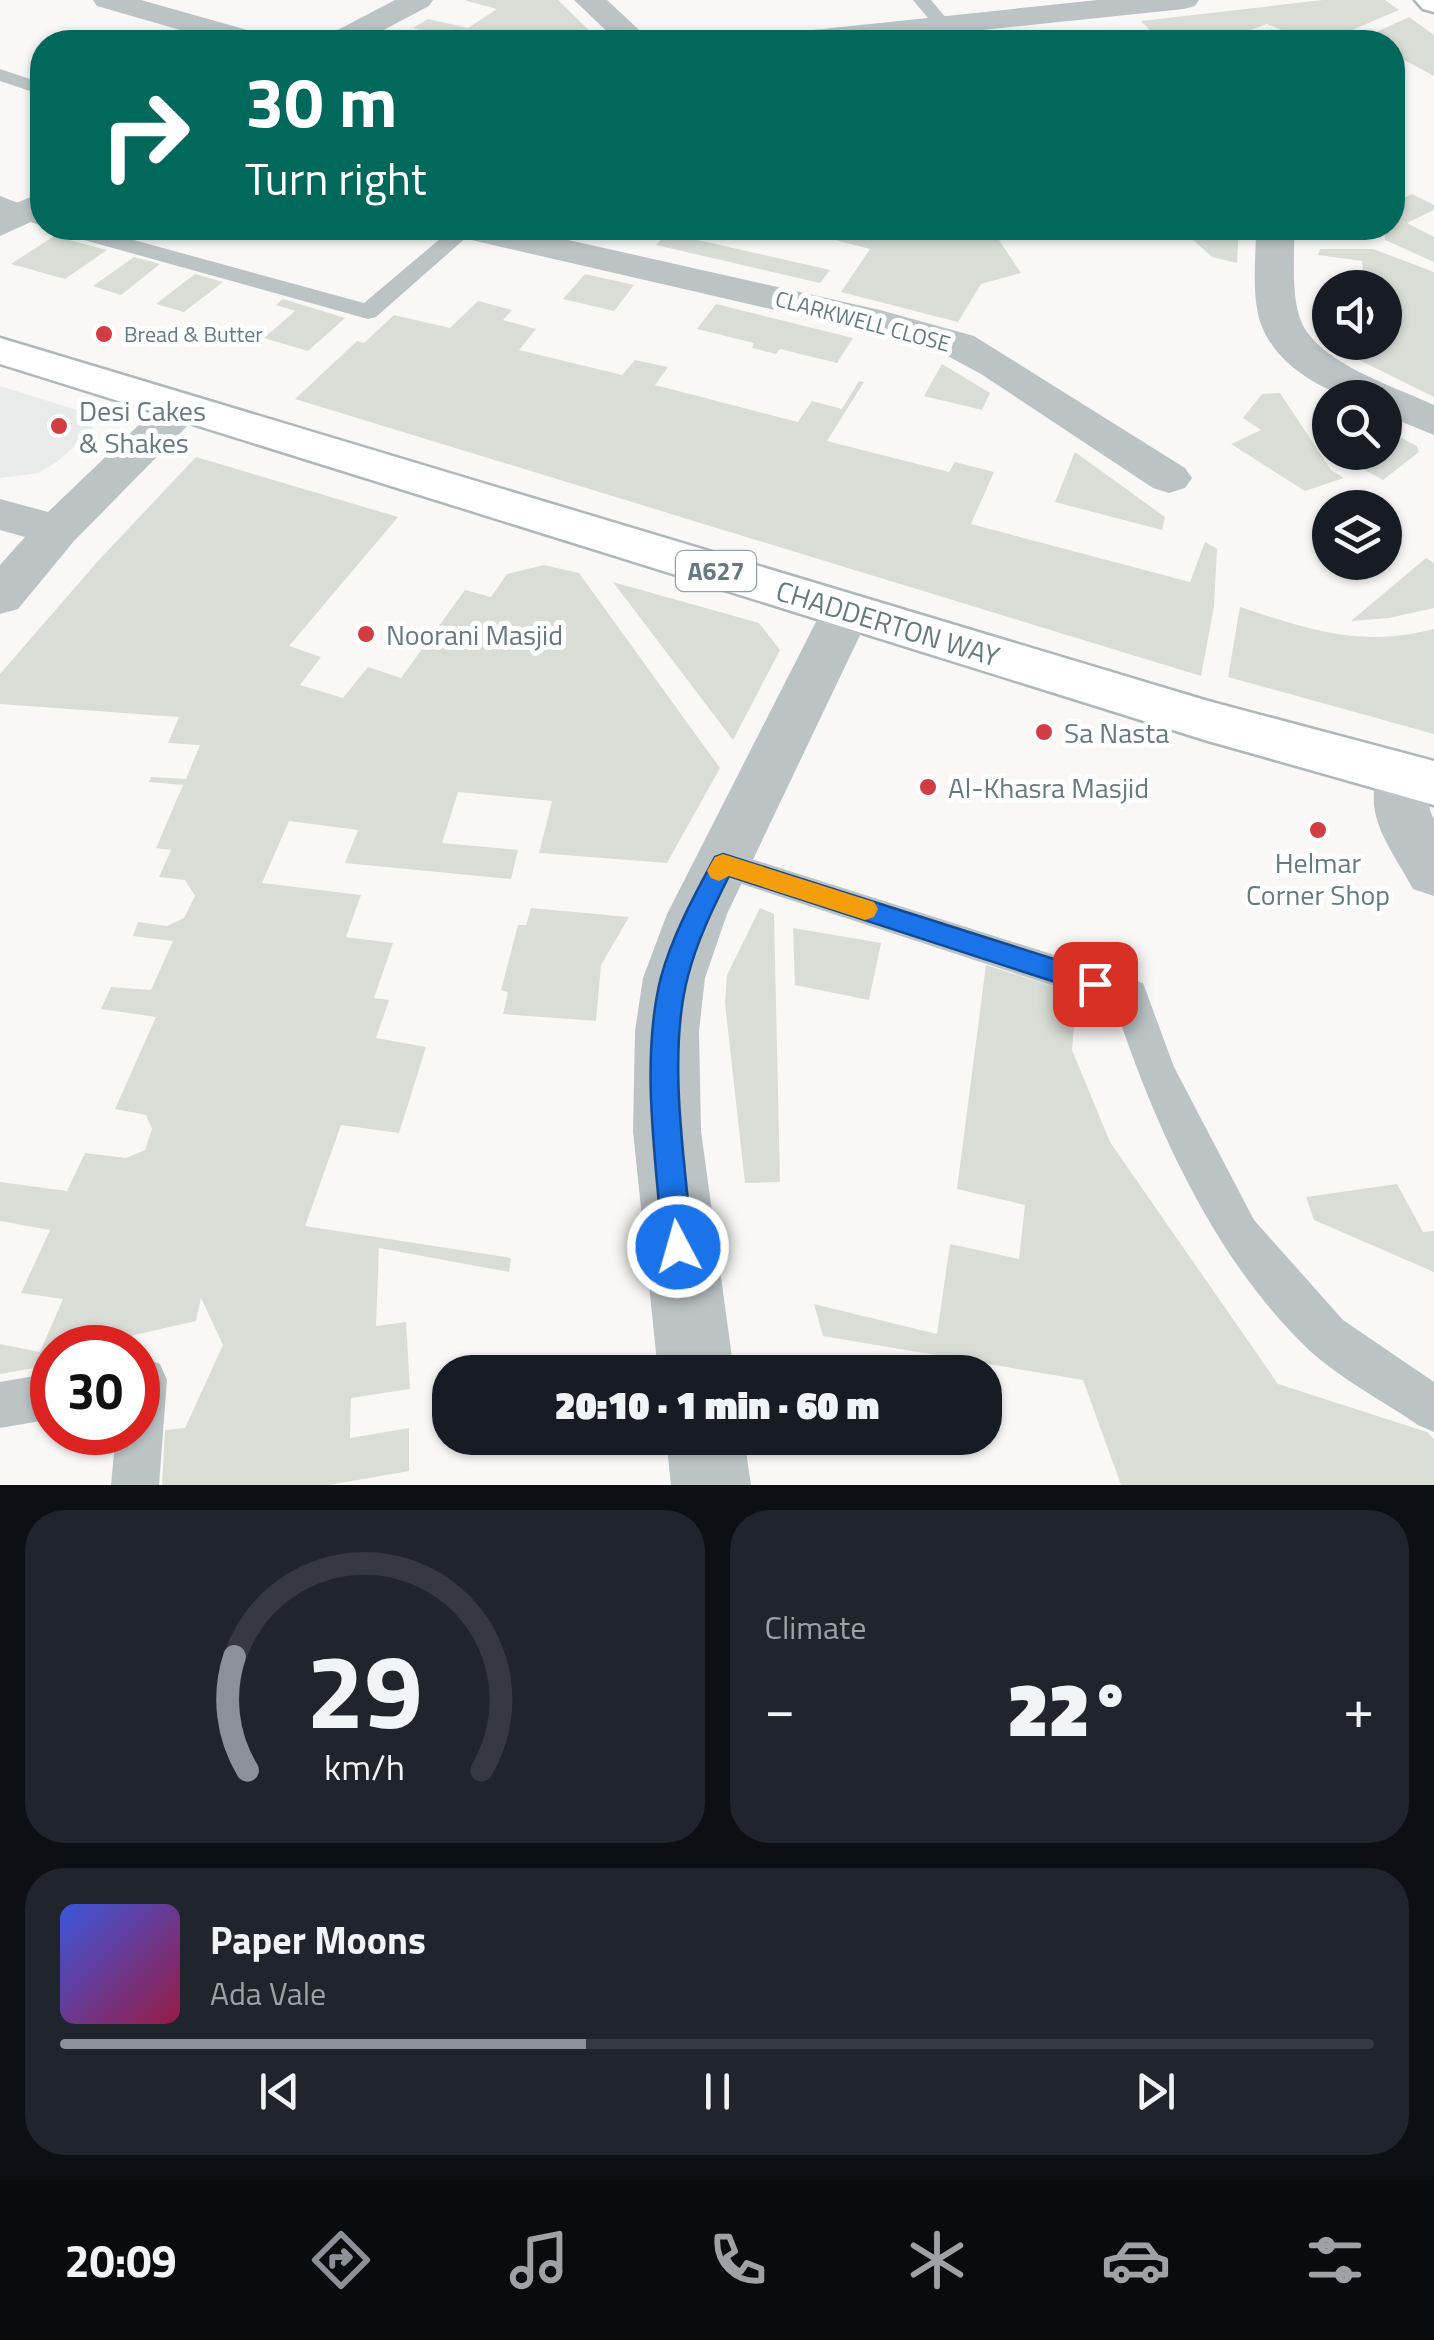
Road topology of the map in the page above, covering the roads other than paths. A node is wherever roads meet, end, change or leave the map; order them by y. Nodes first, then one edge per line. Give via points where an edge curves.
1 (108, 0) edge
2 (418, 0) edge
3 (588, 0) edge
4 (922, 0) edge
5 (1184, 0) edge
6 (1090, 4) edge
7 (943, 26) junction
8 (212, 30) edge
9 (362, 30) edge
10 (622, 30) edge
11 (925, 30) edge
12 (1116, 30) edge
13 (0, 75) edge
14 (30, 85) edge
15 (111, 240) edge
16 (452, 240) edge
17 (523, 240) edge
18 (1276, 240) edge
19 (0, 351) edge
20 (1350, 380) edge
21 (1402, 406) edge
22 (182, 408) junction
23 (1434, 422) edge
24 (1169, 478) dead end
25 (0, 514) edge
26 (57, 530) junction
27 (0, 597) edge
28 (847, 610) junction
29 (1419, 779) edge
30 (723, 864) junction
31 (1434, 872) edge
32 (694, 1355) edge
33 (30, 1400) edge
34 (0, 1405) edge
35 (1434, 1408) edge
36 (138, 1455) edge
37 (707, 1455) edge
38 (135, 1485) edge
39 (711, 1485) edge

1 - 8 street
2 - 9 street
3 - 10 street
4 - 7 lane
5 - 6 street
6 - 7 street
6 - 12 street
7 - 11 street
13 - 14 lane
15 - 16 lane via 368,312
17 - 24 street, CLARKWELL CLOSE via 958,345
18 - 20 street via 1282,327 1314,361
19 - 22 main road, CHADDERTON WAY / A627
21 - 23 street
22 - 26 street
22 - 28 main road, CHADDERTON WAY / A627
25 - 26 street
26 - 27 street
28 - 29 main road, CHADDERTON WAY / A627
28 - 30 street
29 - 31 street via 1400,812
30 - 32 street via 674,978 667,1032 668,1132
30 - 35 lane via 1130,995 1156,1072 1239,1235 1327,1336
33 - 34 lane
36 - 38 lane
37 - 39 street

